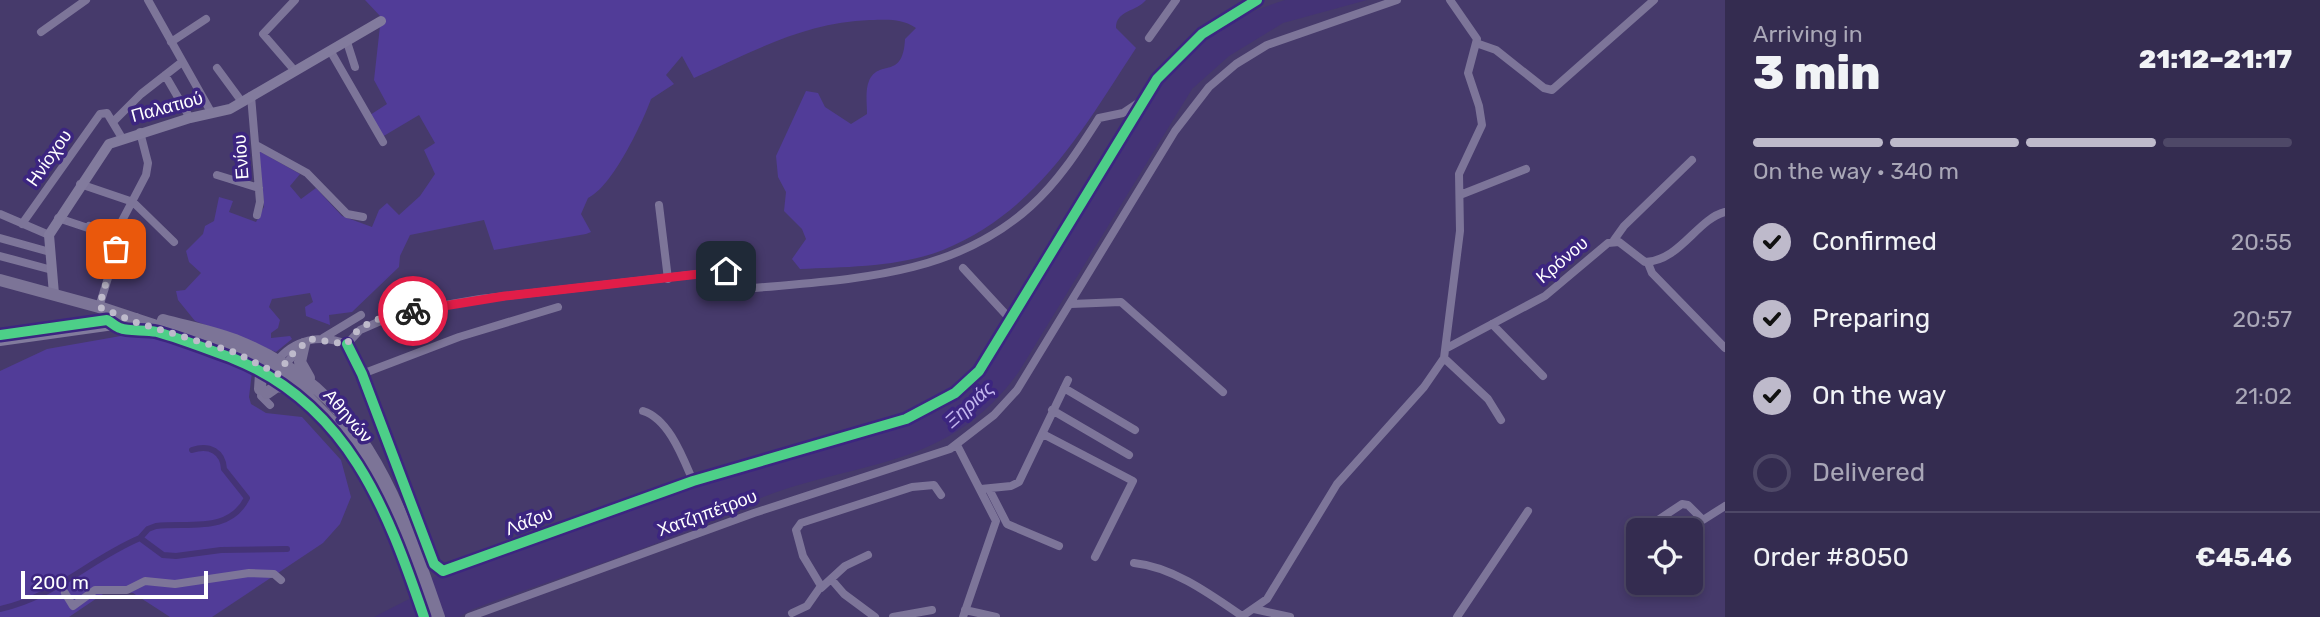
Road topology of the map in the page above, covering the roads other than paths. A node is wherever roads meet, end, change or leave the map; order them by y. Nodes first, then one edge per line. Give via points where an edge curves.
1 (86, 0) edge
2 (148, 0) edge
3 (295, 0) edge
4 (1176, 0) edge
5 (1257, 0) edge
6 (1397, 0) edge
7 (1451, 0) edge
8 (1654, 0) edge
9 (206, 19) dead end
10 (381, 21) dead end
11 (41, 32) dead end
12 (1149, 38) dead end
13 (171, 42) junction
14 (347, 42) junction
15 (1476, 43) junction
16 (331, 52) junction
17 (182, 62) junction
18 (355, 66) dead end
19 (217, 68) dead end
20 (295, 71) junction
21 (165, 75) junction
22 (246, 99) junction
23 (1144, 99) junction
24 (211, 113) junction
25 (190, 118) junction
26 (113, 122) junction
27 (140, 132) junction
28 (122, 138) junction
29 (383, 142) dead end
30 (256, 145) junction
31 (1692, 160) dead end
32 (1526, 169) dead end
33 (217, 175) dead end
34 (80, 184) junction
35 (259, 188) junction
36 (1460, 195) junction
37 (133, 202) junction
38 (659, 205) dead end
39 (1725, 212) edge
40 (0, 214) edge
41 (257, 215) dead end
42 (363, 217) dead end
43 (58, 218) junction
44 (22, 224) junction
45 (89, 226) junction
46 (48, 235) junction
47 (0, 238) edge
48 (113, 239) junction
49 (1614, 240) junction
50 (174, 242) dead end
51 (50, 252) junction
52 (0, 256) edge
53 (139, 258) dead end
54 (1648, 262) junction
55 (963, 268) dead end
56 (742, 269) dead end
57 (52, 270) junction
58 (668, 279) junction
59 (0, 280) edge
60 (744, 289) dead end
61 (54, 294) junction
62 (1071, 304) junction
63 (558, 307) dead end
64 (107, 310) junction
65 (361, 315) dead end
66 (136, 318) junction
67 (1011, 320) junction
68 (1492, 324) junction
69 (100, 326) junction
70 (323, 338) junction
71 (0, 341) edge
72 (307, 341) junction
73 (347, 344) junction
74 (1447, 348) junction
75 (1725, 348) edge
76 (1444, 358) junction
77 (251, 359) junction
78 (277, 367) junction
79 (362, 374) junction
80 (1543, 376) dead end
81 (309, 390) junction
82 (264, 391) junction
83 (1223, 392) dead end
84 (1052, 410) junction
85 (643, 411) dead end
86 (1501, 420) dead end
87 (1135, 430) dead end
88 (1043, 434) junction
89 (957, 445) junction
90 (1129, 455) dead end
91 (693, 481) junction
92 (985, 489) junction
93 (941, 495) dead end
94 (1725, 506) edge
95 (1528, 511) dead end
96 (1661, 518) edge
97 (1701, 518) edge
98 (1703, 520) edge
99 (1059, 546) dead end
100 (868, 555) dead end
101 (1095, 556) dead end
102 (1134, 564) dead end
103 (436, 566) joint
104 (831, 579) junction
105 (281, 580) dead end
106 (422, 582) junction
107 (821, 588) junction
108 (65, 593) dead end
109 (1254, 609) junction
110 (932, 610) dead end
111 (792, 613) dead end
112 (964, 614) edge
113 (429, 617) edge
114 (439, 617) edge
115 (469, 617) edge
116 (875, 617) edge
117 (893, 617) edge
118 (996, 617) edge
119 (1242, 617) edge
120 (1290, 617) edge
121 (1457, 617) edge

1 - 11 street
2 - 13 street
3 - 20 street via 263,34
4 - 12 street
5 - 23 street via 1191,43
6 - 62 street via 1284,37 1253,52 1216,81 1175,131
7 - 15 street via 1475,34
8 - 15 street via 1552,90 1496,50
9 - 13 street
10 - 14 street, Παλατιού
13 - 17 street
14 - 16 street, Παλατιού
14 - 18 street
15 - 36 street via 1468,73 1482,125 1460,168
16 - 20 street, Παλατιού
16 - 29 street
17 - 21 street
17 - 24 street
19 - 22 street
20 - 22 street, Παλατιού
21 - 25 street
21 - 26 street
22 - 24 street, Παλατιού
22 - 30 street, Ενίου
23 - 60 street via 1123,113 1099,118 1065,169 1032,206 995,234 954,255 881,276
23 - 67 street, Λάζου
24 - 25 street, Παλατιού
25 - 27 street, Παλατιού
26 - 28 street
26 - 44 street, Ηνίοχου via 103,111
27 - 28 street, Παλατιού
27 - 37 street via 148,169
28 - 34 street, Παλατιού via 104,149
30 - 35 street, Ενίου
30 - 42 street via 307,173 346,214
31 - 49 street
32 - 36 street
33 - 35 street
34 - 37 street
34 - 43 street, Παλατιού
35 - 41 street, Ενίου
36 - 74 street
37 - 48 street
37 - 50 street
38 - 58 street
39 - 54 street via 1679,248
40 - 44 street
43 - 45 street
43 - 46 street, Παλατιού
44 - 46 street
45 - 48 street
45 - 64 street via 116,252
46 - 51 street
47 - 51 street
48 - 53 street
49 - 54 street, Κρόνου
49 - 68 street, Κρόνου via 1545,296
51 - 57 street
52 - 57 street
54 - 75 street via 1652,273
55 - 67 street
56 - 58 street
57 - 61 street
58 - 73 street via 505,296 399,313 360,330
59 - 61 main road, Αθηνών
61 - 64 main road, Αθηνών
62 - 83 street via 1121,302
62 - 89 street via 1006,403
63 - 79 street via 459,337
64 - 66 main road, Αθηνών
64 - 69 street
65 - 70 street
66 - 69 street
66 - 77 main road, Αθηνών
66 - 78 main road, Αθηνών via 225,336
67 - 91 street, Λάζου via 974,376 955,393 920,412
68 - 74 street, Κρόνου
68 - 80 street
69 - 71 street
70 - 72 street
70 - 73 street
72 - 78 street
72 - 81 main road via 300,362
73 - 79 street, Αθηνών
74 - 76 street
76 - 86 street via 1488,399
76 - 109 street via 1424,387 1337,484 1272,591
77 - 78 main road, Αθηνών
77 - 82 main road via 261,373
78 - 81 main road, Αθηνών
78 - 82 street
79 - 103 street, Αθηνών
81 - 82 main road via 279,386
81 - 106 main road, Αθηνών via 368,467
84 - 87 street via 1066,384
84 - 88 street
84 - 90 street
85 - 91 street via 659,420
88 - 92 street via 1019,482
88 - 101 street via 1133,481
89 - 92 street
89 - 115 street, Χατζηπέτρου
91 - 103 street, Λάζου via 446,571
92 - 99 street via 1007,524
92 - 112 street via 996,524
93 - 107 street via 934,485 912,487 801,523 796,530 800,550
94 - 98 street
95 - 121 street
96 - 97 street via 1682,504
100 - 104 street
102 - 119 street via 1156,566
104 - 107 street
104 - 116 street
105 - 108 street via 274,574 249,573 175,584 145,581 127,590 95,590 73,606
106 - 113 main road, Αθηνών
106 - 114 main road, Αθηνών
107 - 111 street via 807,606
109 - 119 street
109 - 120 street
110 - 117 street
112 - 118 street

